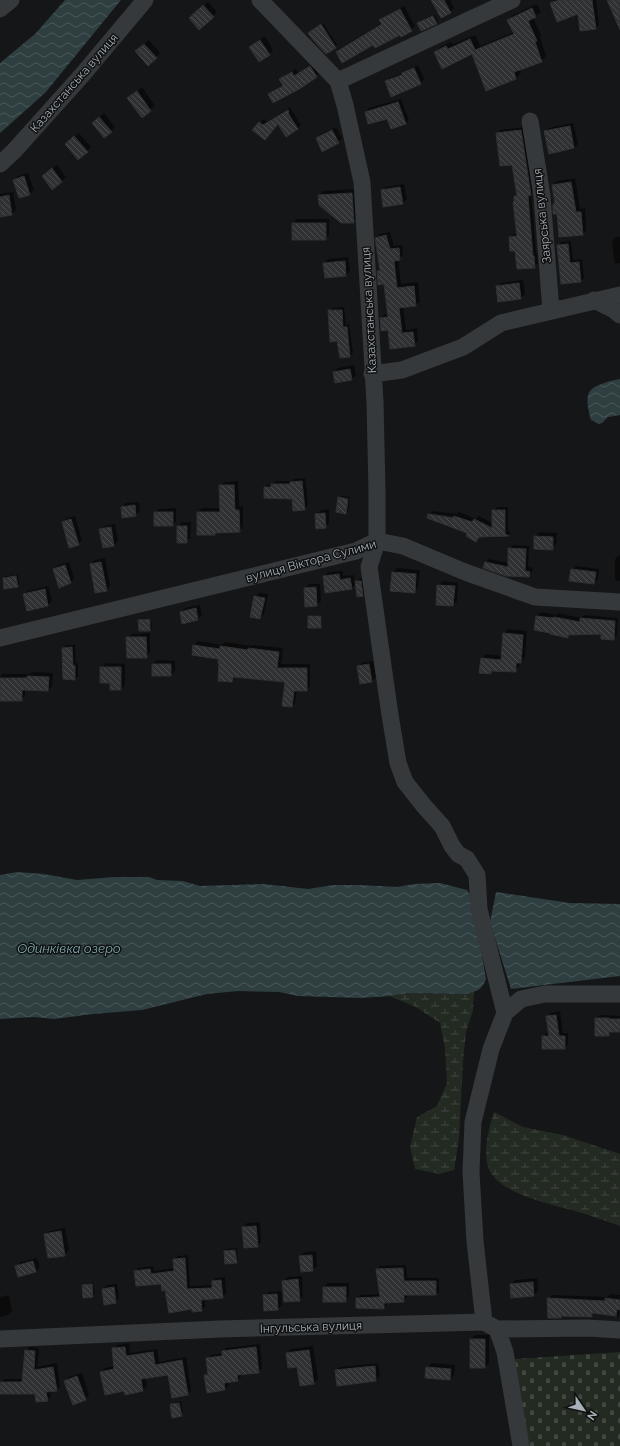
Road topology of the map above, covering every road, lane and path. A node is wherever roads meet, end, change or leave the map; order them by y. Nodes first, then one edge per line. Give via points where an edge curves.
1 (11, 0) edge
2 (145, 0) edge
3 (260, 0) edge
4 (512, 0) edge
5 (0, 9) edge
6 (338, 81) junction
7 (530, 121) dead end
8 (0, 164) edge
9 (620, 295) edge
10 (594, 300) junction
11 (551, 311) junction
12 (620, 316) edge
13 (372, 374) junction
14 (377, 542) junction
15 (620, 602) edge
16 (0, 638) edge
17 (620, 994) edge
18 (505, 1013) junction
19 (490, 1325) junction
20 (620, 1330) edge
21 (0, 1339) edge
22 (521, 1446) edge

1 - 5 street
2 - 8 street, Казахстанська вулиця via 30,134
3 - 6 street, Казахстанська вулиця
4 - 6 street
6 - 13 street, Казахстанська вулиця via 346,105 362,182
7 - 11 street, Заярська вулиця via 542,196
9 - 10 street
10 - 11 street
10 - 12 street
11 - 13 street via 501,323 463,347 402,370
13 - 14 street, Казахстанська вулиця
14 - 15 street, вулиця Віктора Сулими via 403,546 535,597
14 - 16 street, вулиця Віктора Сулими via 356,551
14 - 18 street, Казахстанська вулиця via 369,567 398,763 406,782 442,826 458,854 467,859 477,874 479,909
17 - 18 street via 545,994 521,999
18 - 19 street via 491,1050 473,1122 471,1172 475,1241
19 - 20 street, Інгульська вулиця
19 - 21 street, Інгульська вулиця via 228,1329
19 - 22 street via 505,1352

